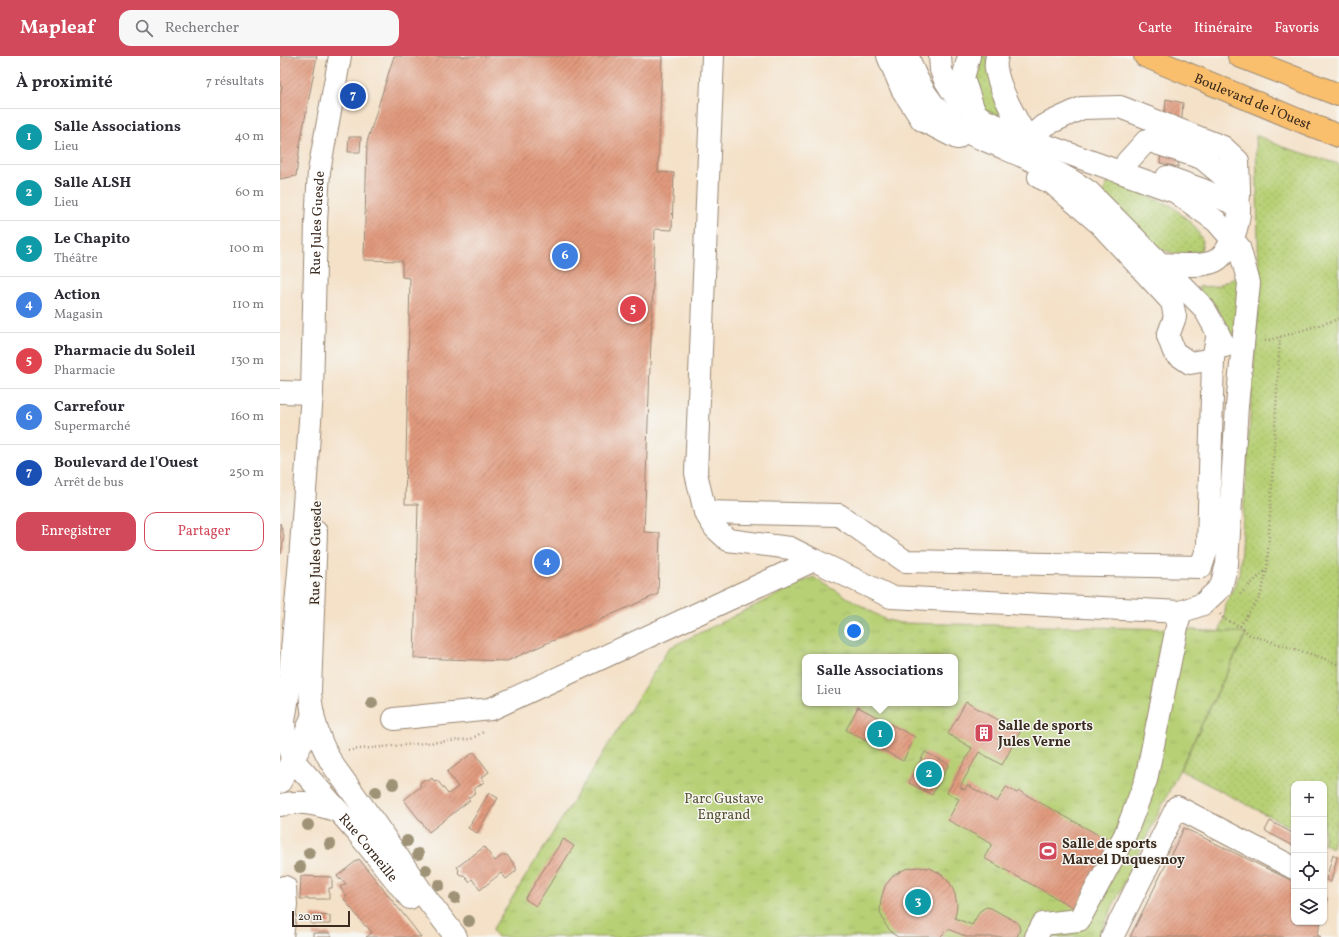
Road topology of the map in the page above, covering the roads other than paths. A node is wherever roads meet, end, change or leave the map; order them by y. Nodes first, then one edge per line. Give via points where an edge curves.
1 (340, 56) edge
2 (713, 56) edge
3 (888, 56) edge
4 (908, 56) edge
5 (913, 56) edge
6 (940, 56) edge
7 (969, 56) edge
8 (997, 56) edge
9 (1145, 56) edge
10 (1239, 56) edge
11 (918, 82) junction
12 (1339, 95) edge
13 (975, 114) junction
14 (1339, 136) edge
15 (1028, 139) junction
16 (1123, 167) junction
17 (1089, 192) junction
18 (1239, 197) junction
19 (1232, 240) junction
20 (1159, 264) junction
21 (1218, 333) junction
22 (1213, 359) junction
23 (280, 392) edge
24 (312, 393) junction
25 (1237, 406) junction
26 (705, 512) junction
27 (814, 560) junction
28 (1180, 612) junction
29 (313, 714) junction
30 (394, 719) dead end
31 (282, 727) edge
32 (287, 758) edge
33 (280, 782) edge
34 (358, 800) junction
35 (280, 805) edge
36 (338, 811) junction
37 (1291, 866) edge
38 (285, 887) dead end
39 (282, 937) edge
40 (440, 937) edge
41 (456, 937) edge
42 (1036, 937) edge
43 (1112, 937) edge

1 - 24 street, Rue Jules Guesde via 318,183
2 - 26 street via 696,473
3 - 22 street via 902,89 922,120 1052,183 1101,225 1172,302 1175,317 1168,336 1174,352 1190,363
4 - 11 street
5 - 11 street
6 - 13 street via 941,70 949,88 957,99
7 - 13 street via 963,78
8 - 15 street via 995,68 1000,84
9 - 14 main road, Boulevard de l'Ouest
10 - 12 main road
11 - 17 street via 938,109 956,126 1052,170
13 - 15 street
15 - 16 street
15 - 18 street via 1043,126 1082,108 1120,107 1224,147 1238,161
16 - 17 street
16 - 18 street
16 - 18 street via 1147,140 1202,158
16 - 19 street via 1176,192 1216,221
17 - 20 street
18 - 19 street via 1240,217
19 - 20 street via 1223,254 1215,260 1199,264
19 - 25 street via 1240,247 1248,284
20 - 21 street via 1204,308
21 - 22 street
21 - 25 street via 1234,378
22 - 26 street via 1208,546 1201,567 905,561 838,514
23 - 24 street
24 - 29 street, Rue Jules Guesde via 316,516 310,680
24 - 31 street, Rue Jules Guesde via 288,696
25 - 28 street via 1227,564 1221,587 1203,604
26 - 27 street via 728,540 790,548
27 - 28 street via 891,597
27 - 30 street via 491,709
28 - 42 street via 1146,780 1125,835 1079,920 1043,924
29 - 32 street, Rue Jules Guesde via 306,734
29 - 34 street, Rue Jules Guesde via 329,760
31 - 32 street, Rue Jules Guesde via 286,738
32 - 33 street
32 - 34 street, Rue Jules Guesde via 320,771
32 - 36 street, Rue Corneille
34 - 41 street, Rue Jules Guesde
35 - 36 street via 312,803
36 - 40 street, Rue Corneille
37 - 43 street via 1177,807
38 - 39 street via 286,905

